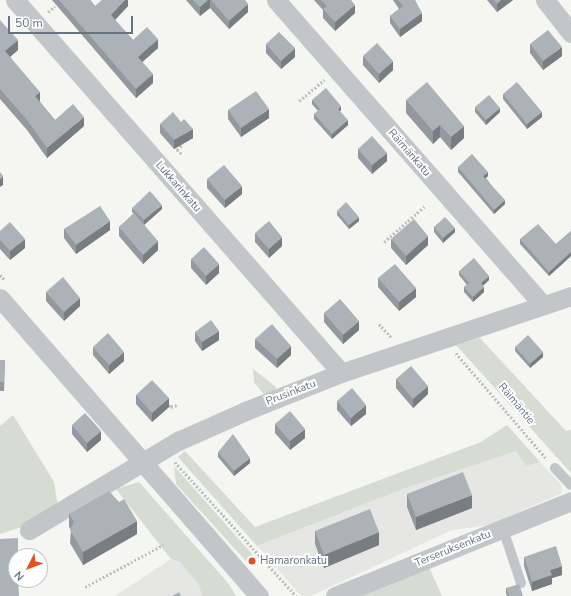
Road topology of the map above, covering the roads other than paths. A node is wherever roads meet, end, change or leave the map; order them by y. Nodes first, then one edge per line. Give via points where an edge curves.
1 (15, 0) edge
2 (276, 0) edge
3 (545, 0) edge
4 (571, 33) edge
5 (571, 296) edge
6 (0, 298) edge
7 (543, 305) junction
8 (341, 373) junction
9 (144, 461) junction
10 (555, 468) road end
11 (571, 485) edge
12 (571, 501) edge
13 (504, 529) junction
14 (28, 530) dead end
15 (521, 583) dead end
16 (259, 596) edge
17 (335, 596) edge

1 - 8 street, Lukkarinkatu
2 - 7 street, Räimänkatu
3 - 4 street
5 - 7 street, Prusinkatu
6 - 9 street
7 - 8 street, Prusinkatu
8 - 9 street, Prusinkatu via 196,433
9 - 14 street, Prusinkatu
9 - 16 street
10 - 11 lane
12 - 13 street, Terseruksenkatu
13 - 15 lane
13 - 17 street, Terseruksenkatu

